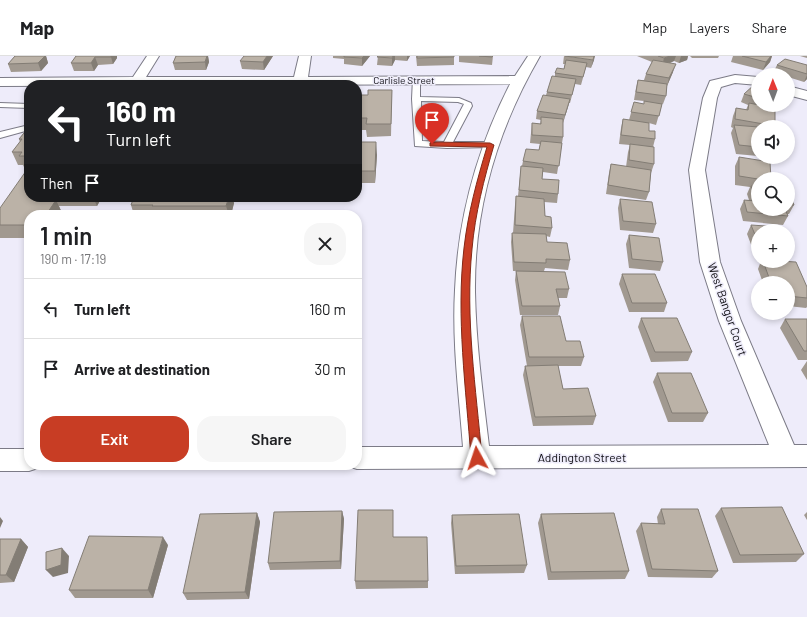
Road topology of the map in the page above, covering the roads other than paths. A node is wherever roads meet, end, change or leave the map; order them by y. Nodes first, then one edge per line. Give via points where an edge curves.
1 (153, 56) edge
2 (305, 56) edge
3 (534, 56) edge
4 (140, 80) edge
5 (300, 80) edge
6 (416, 80) junction
7 (519, 80) junction
8 (751, 80) edge
9 (0, 82) edge
10 (24, 82) edge
11 (362, 82) edge
12 (795, 92) edge
13 (807, 96) edge
14 (416, 99) junction
15 (0, 105) edge
16 (24, 106) edge
17 (24, 129) edge
18 (0, 136) edge
19 (447, 144) junction
20 (490, 145) junction
21 (796, 456) edge
22 (362, 458) edge
23 (477, 458) junction
24 (0, 460) edge
25 (24, 460) edge

1 - 4 street
2 - 5 street
3 - 7 street
6 - 7 street, Carlisle Street
6 - 11 street, Carlisle Street
6 - 14 lane
7 - 20 street
8 - 21 street, West Bangor Court via 734,79 715,84 710,98 697,170 710,262 730,321
9 - 10 street, Carlisle Street
12 - 13 street
14 - 19 lane via 418,144
14 - 19 lane via 458,100 467,103 468,106
15 - 16 lane
17 - 18 lane
19 - 20 lane
20 - 23 street via 472,219 465,291 466,336
21 - 23 street, Addington Street
22 - 23 street, Addington Street
24 - 25 street

